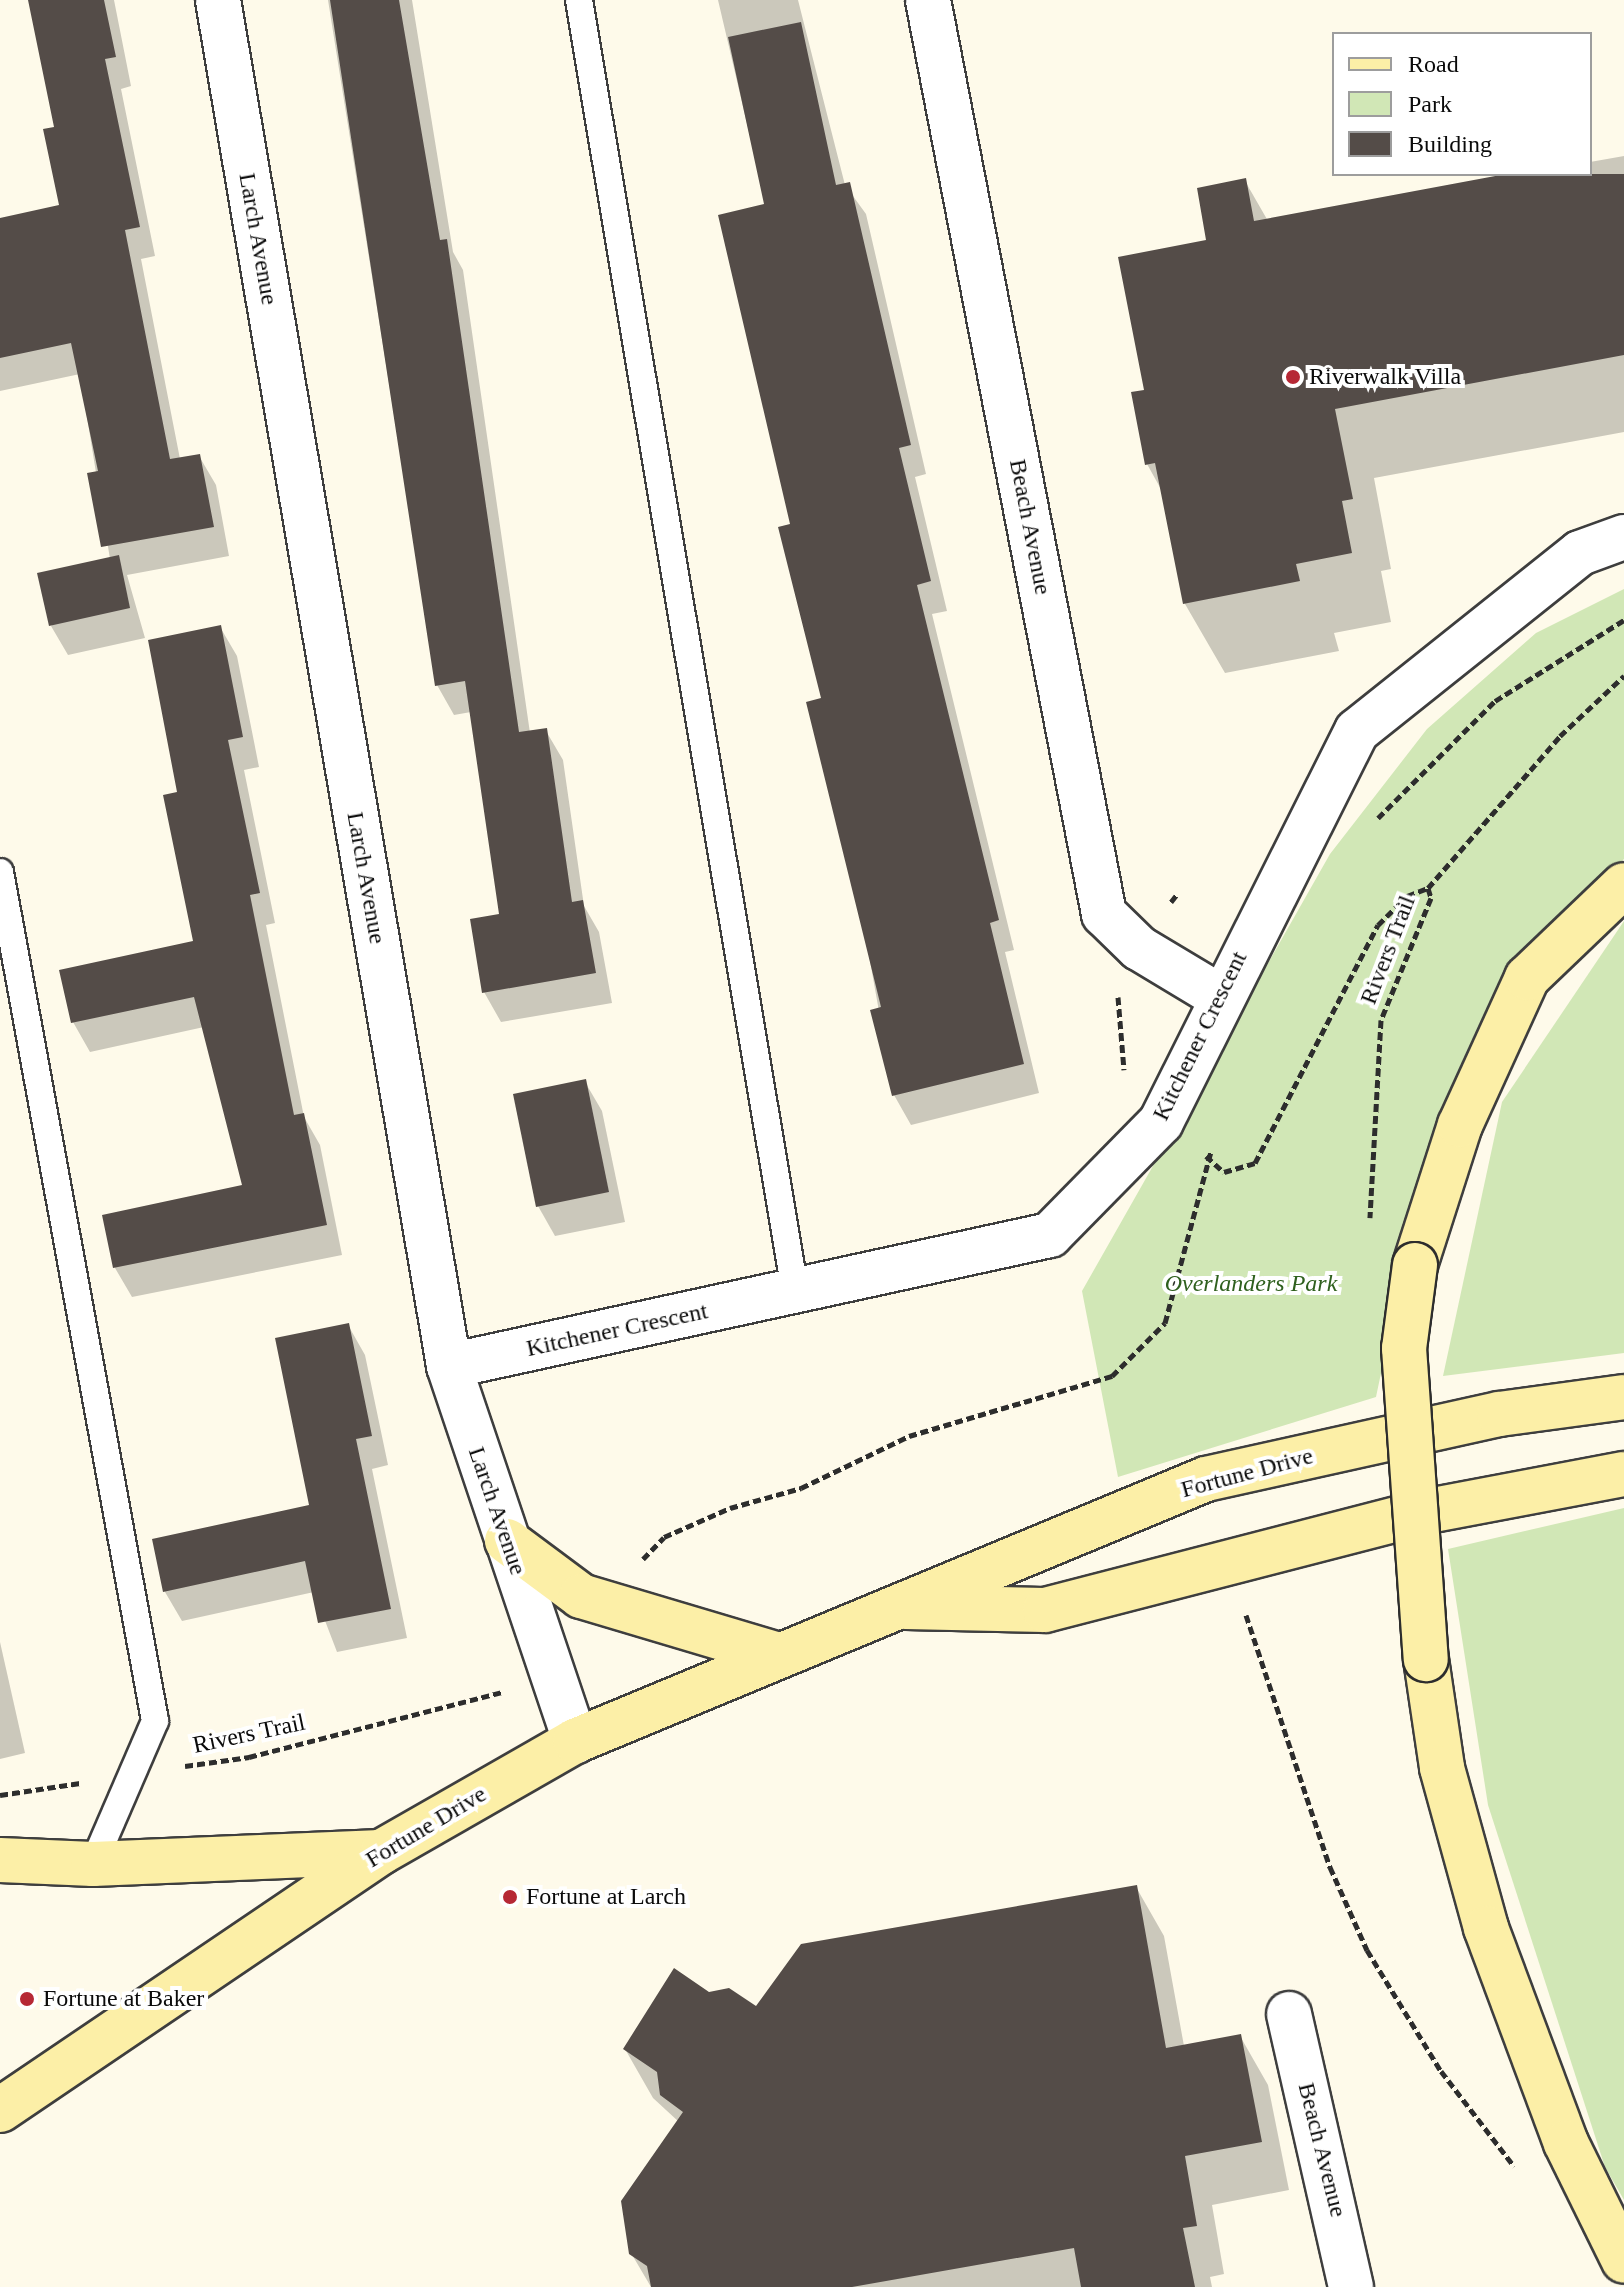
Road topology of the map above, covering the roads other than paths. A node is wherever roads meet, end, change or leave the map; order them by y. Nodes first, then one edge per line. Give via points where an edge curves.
1 (218, 0) edge
2 (579, 0) edge
3 (928, 0) edge
4 (1624, 537) edge
5 (0, 872) edge
6 (1624, 885) edge
7 (1219, 996) junction
8 (795, 1291) junction
9 (449, 1366) junction
10 (1624, 1397) edge
11 (1624, 1474) edge
12 (507, 1541) junction
13 (887, 1607) junction
14 (776, 1654) junction
15 (575, 1741) junction
16 (383, 1851) junction
17 (0, 1860) edge
18 (93, 1864) junction
19 (1289, 2014) dead end
20 (0, 2110) edge
21 (1624, 2261) edge
22 (1351, 2287) edge

1 - 9 street, Larch Avenue
2 - 8 lane
3 - 7 street, Beach Avenue via 1104,914 1139,948
4 - 7 street, Kitchener Crescent via 1580,553 1357,731
5 - 18 lane via 155,1721
6 - 21 main road, bridge via 1527,978 1460,1125 1415,1265 1404,1348 1426,1659 1442,1768 1486,1928 1566,2143
7 - 8 street, Kitchener Crescent via 1161,1122 1050,1235
8 - 9 street, Kitchener Crescent
9 - 12 street, Larch Avenue
10 - 13 main road, Fortune Drive via 1499,1414 1206,1479
11 - 13 main road, Fortune Drive via 1433,1510 1045,1610
12 - 14 main road via 581,1596
12 - 15 street, Larch Avenue
13 - 14 main road, Fortune Drive
14 - 15 main road, Fortune Drive
15 - 16 main road, Fortune Drive
16 - 18 main road
16 - 20 main road, Fortune Drive
17 - 18 main road
19 - 22 street, Beach Avenue

